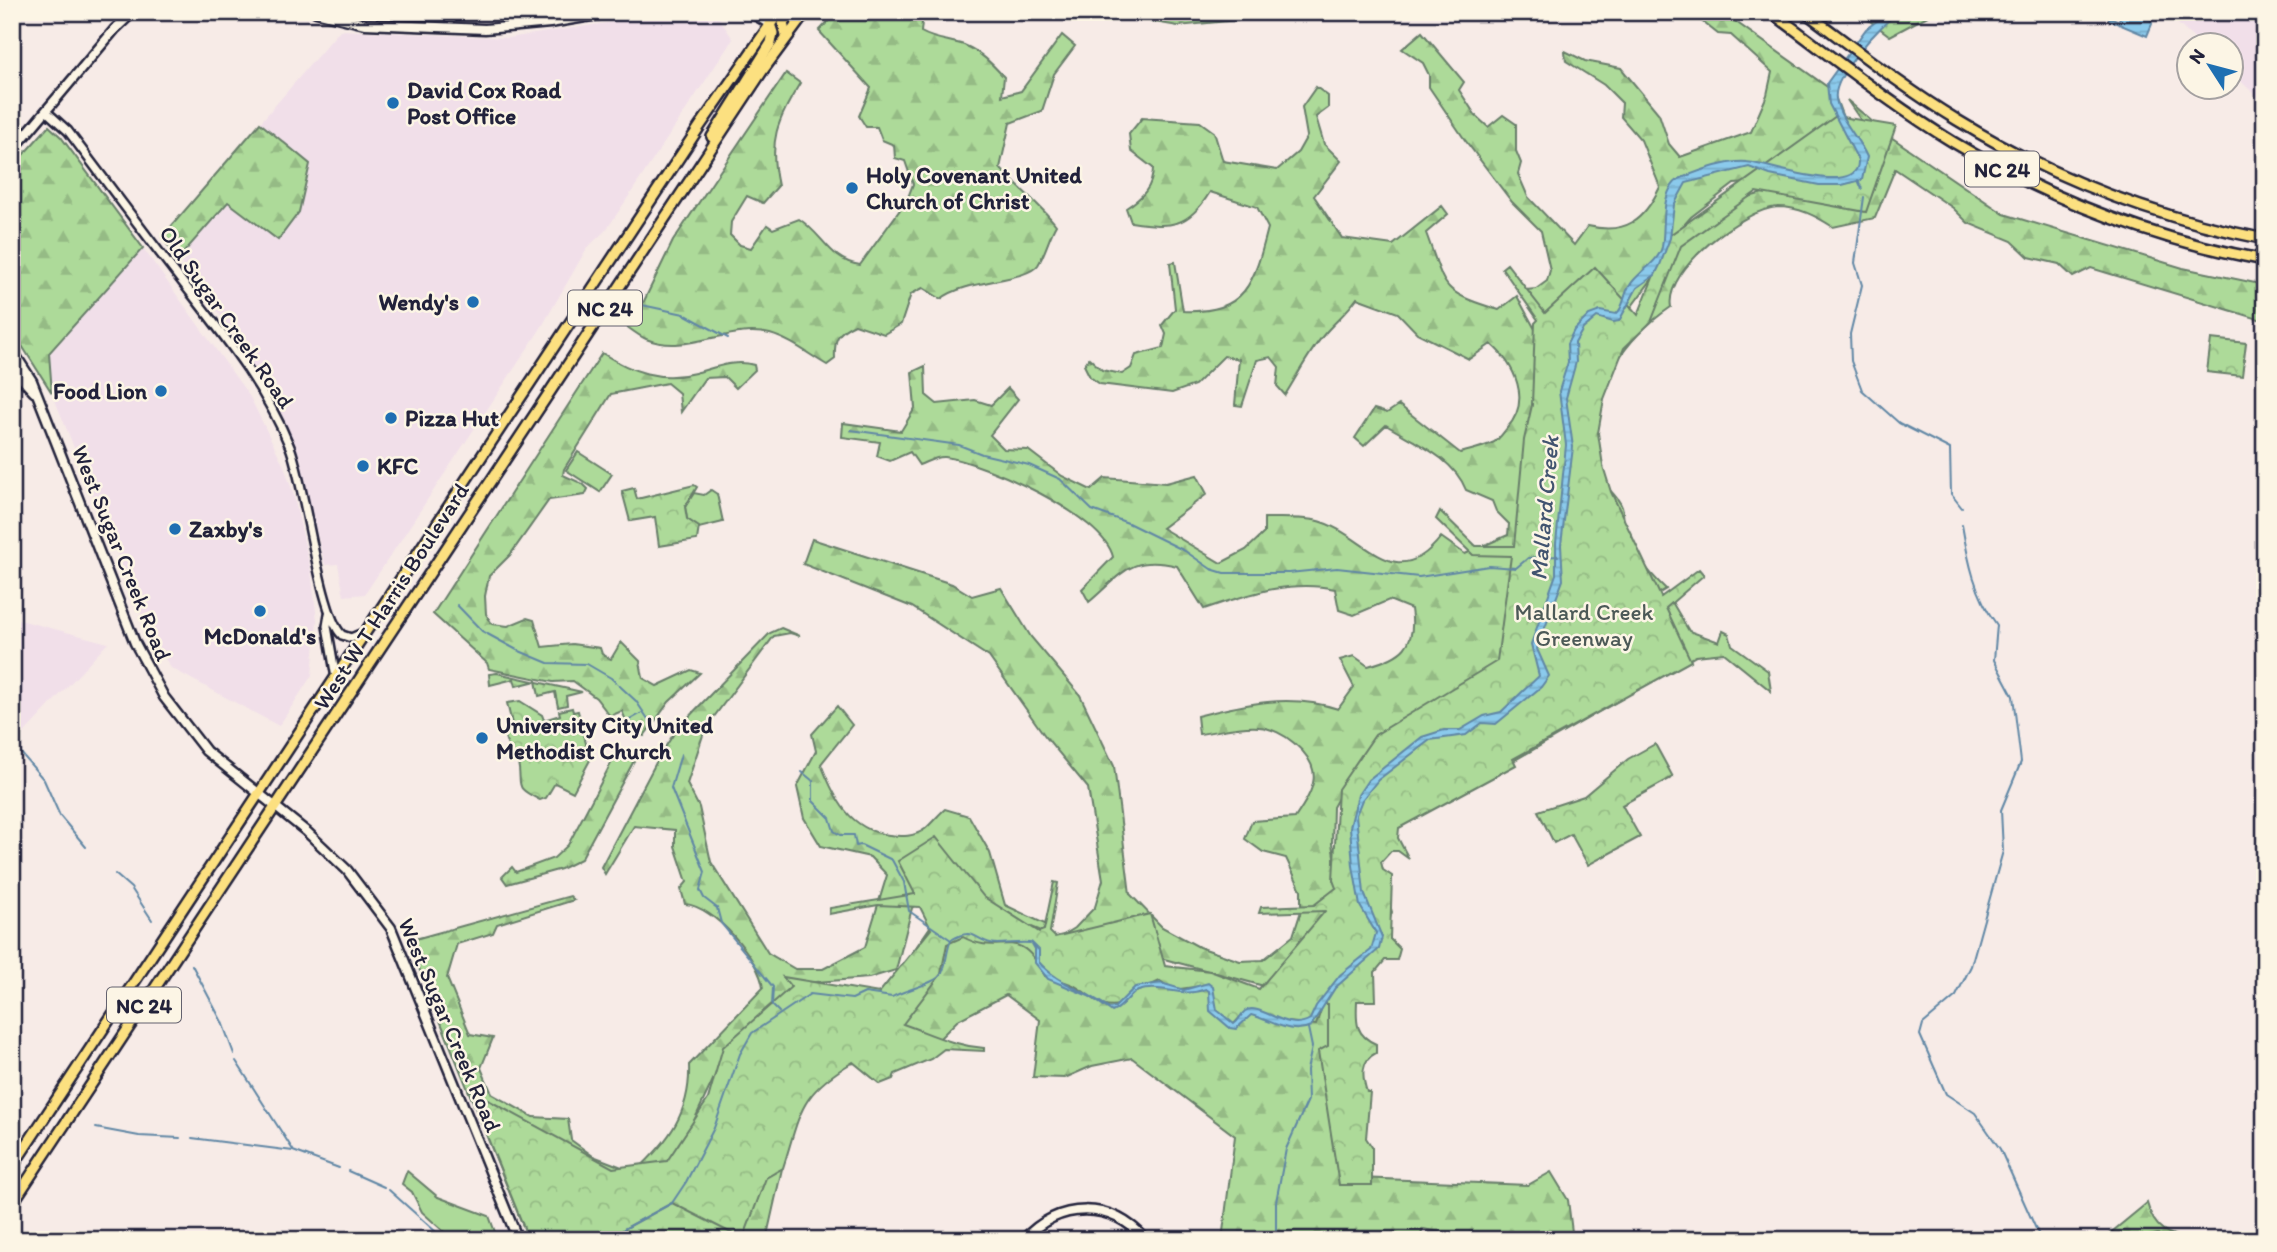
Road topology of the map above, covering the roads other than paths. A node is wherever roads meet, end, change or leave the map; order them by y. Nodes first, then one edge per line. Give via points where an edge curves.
1 (133, 12) edge
2 (316, 12) edge
3 (615, 12) edge
4 (750, 12) edge
5 (779, 12) edge
6 (790, 12) edge
7 (806, 12) edge
8 (1771, 12) edge
9 (1805, 12) edge
10 (770, 24) junction
11 (786, 36) junction
12 (47, 112) junction
13 (12, 151) edge
14 (690, 179) junction
15 (2265, 239) edge
16 (2265, 260) edge
17 (12, 350) edge
18 (12, 368) edge
19 (34, 392) junction
20 (329, 613) junction
21 (367, 631) junction
22 (336, 678) junction
23 (259, 795) junction
24 (275, 807) junction
25 (12, 1167) edge
26 (12, 1204) edge
27 (518, 1240) edge
28 (1023, 1240) edge
29 (1146, 1240) edge

1 - 12 main road
2 - 3 main road via 365,24 485,29
4 - 10 main road
5 - 10 main road, West W T Harris Boulevard / NC 24
6 - 11 main road via 783,23
7 - 11 main road, West W T Harris Boulevard / NC 24
8 - 16 main road, NC 24 via 1913,116 2038,187 2163,234
9 - 15 main road, NC 24 via 1915,93 2029,159 2133,204
10 - 14 main road via 771,43
10 - 21 main road, West W T Harris Boulevard / NC 24
11 - 14 main road, West W T Harris Boulevard / NC 24
12 - 13 main road
12 - 20 street, Old Sugar Creek Road via 68,131 207,314 270,406 299,475
14 - 24 main road, West W T Harris Boulevard / NC 24
17 - 19 main road, West Sugar Creek Road
18 - 19 main road, West Sugar Creek Road
19 - 23 main road, West Sugar Creek Road via 147,668 206,751
20 - 21 street via 342,635 354,637
20 - 22 street, Old Sugar Creek Road
21 - 22 main road, West W T Harris Boulevard / NC 24
22 - 23 main road, West W T Harris Boulevard / NC 24
23 - 24 main road, West Sugar Creek Road
23 - 25 main road, West W T Harris Boulevard / NC 24
24 - 26 main road, West W T Harris Boulevard / NC 24
24 - 27 main road, West Sugar Creek Road via 347,870 391,928
28 - 29 main road via 1052,1217 1088,1211 1122,1218

